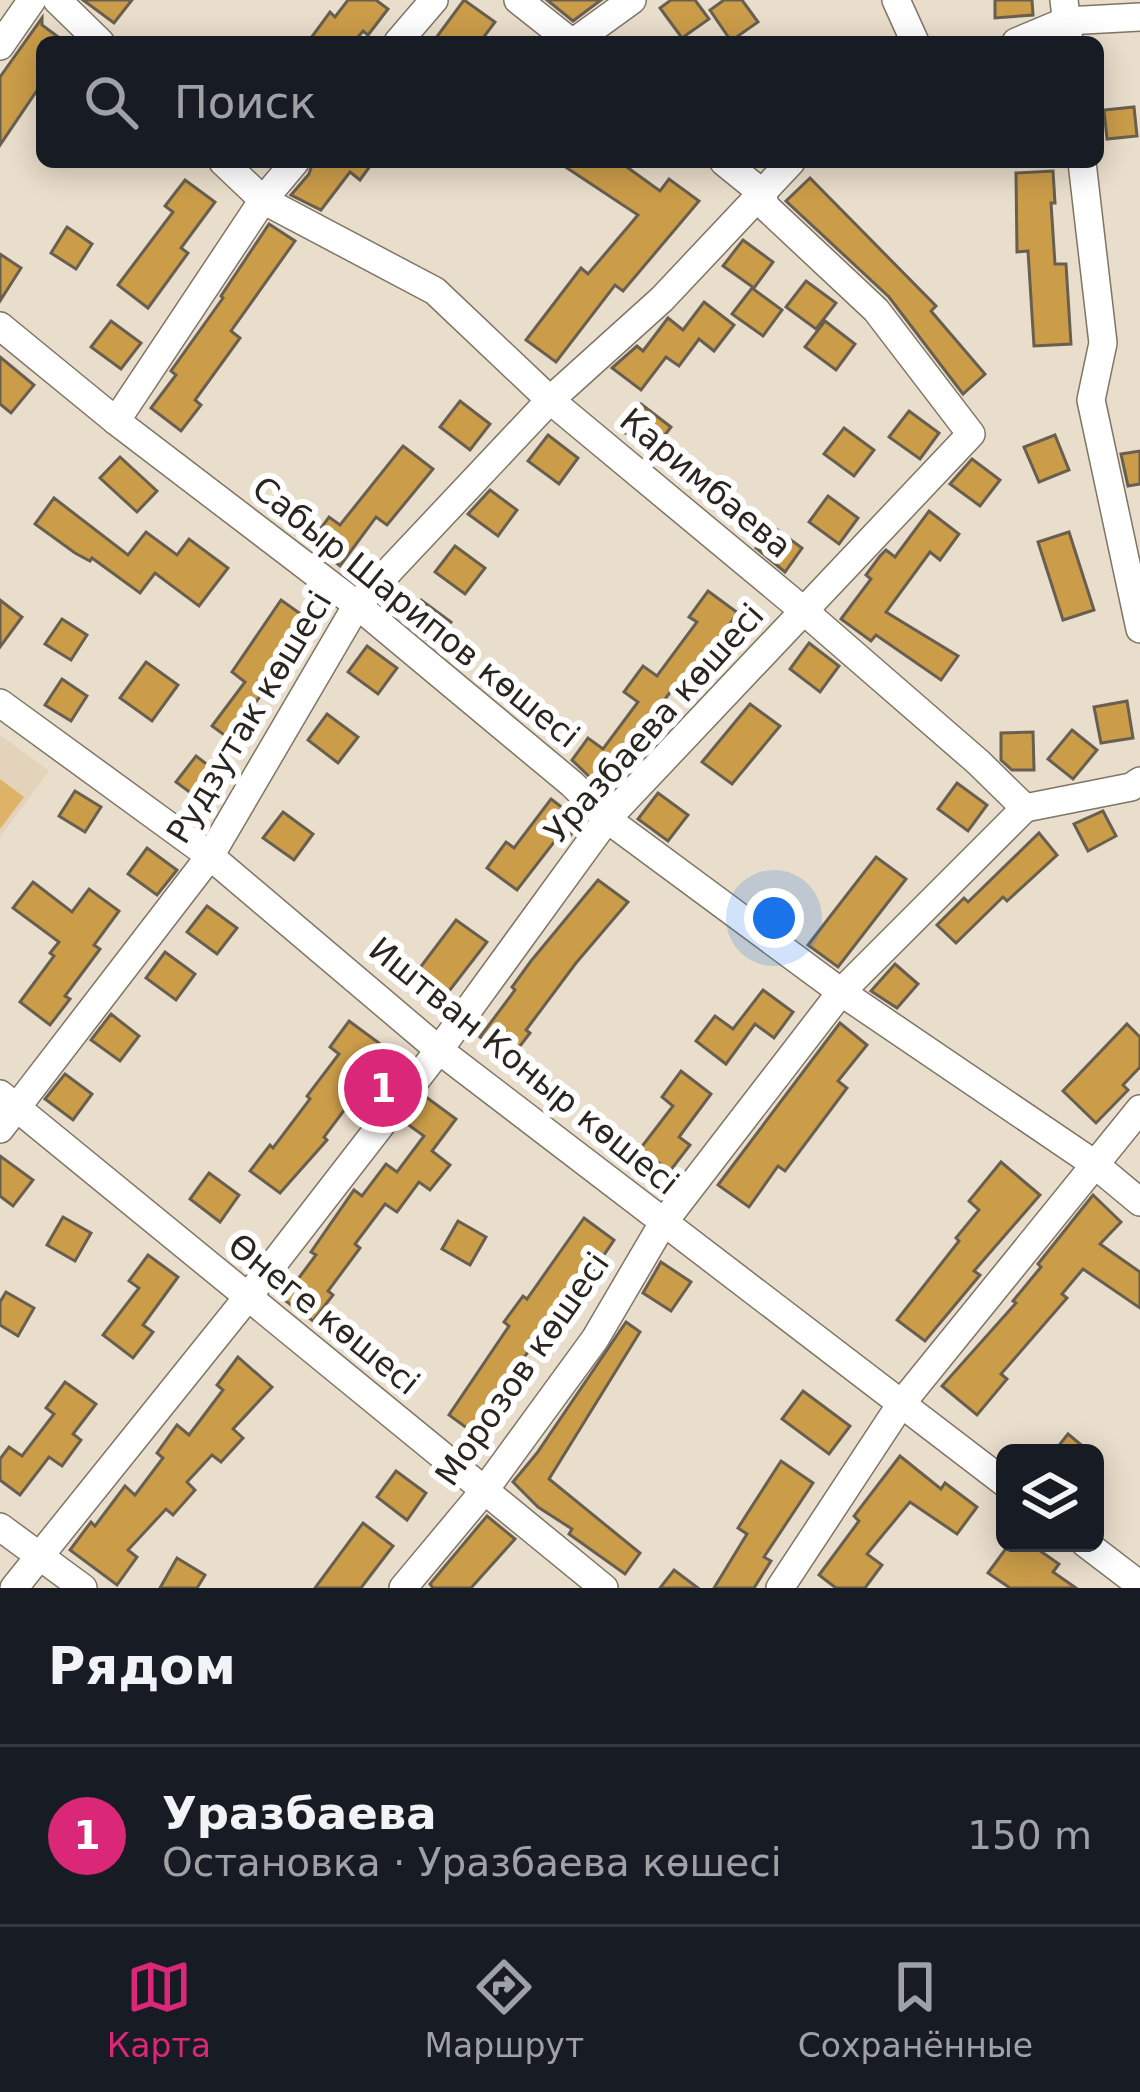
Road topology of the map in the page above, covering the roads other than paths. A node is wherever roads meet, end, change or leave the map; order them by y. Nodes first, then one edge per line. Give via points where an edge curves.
1 (32, 0) edge
2 (57, 0) edge
3 (434, 0) edge
4 (518, 0) edge
5 (632, 0) edge
6 (896, 0) edge
7 (1140, 17) edge
8 (1066, 21) edge
9 (94, 36) edge
10 (403, 36) edge
11 (564, 36) edge
12 (581, 36) edge
13 (912, 36) edge
14 (1030, 36) edge
15 (0, 46) edge
16 (229, 168) edge
17 (291, 168) edge
18 (732, 168) edge
19 (785, 168) edge
20 (1083, 168) edge
21 (761, 191) junction
22 (262, 200) junction
23 (0, 326) edge
24 (550, 400) junction
25 (116, 422) junction
26 (357, 605) junction
27 (804, 610) junction
28 (1140, 629) edge
29 (0, 703) edge
30 (1137, 791) edge
31 (1025, 808) junction
32 (607, 819) junction
33 (210, 856) junction
34 (841, 992) junction
35 (439, 1050) junction
36 (1140, 1109) edge
37 (5, 1110) edge
38 (1093, 1163) junction
39 (1140, 1202) edge
40 (663, 1223) junction
41 (247, 1298) junction
42 (901, 1404) junction
43 (996, 1476) edge
44 (484, 1491) junction
45 (0, 1527) edge
46 (1096, 1552) edge
47 (38, 1554) junction
48 (1140, 1585) edge
49 (14, 1588) edge
50 (83, 1588) edge
51 (403, 1588) edge
52 (604, 1588) edge
53 (780, 1588) edge

1 - 15 street
2 - 9 street
3 - 10 street
4 - 11 street
5 - 12 street
6 - 13 street
7 - 8 street
8 - 14 street
16 - 22 street, Каримбаева
17 - 22 street
18 - 21 street
19 - 21 street, Рудзутак көшесі
20 - 28 street via 1102,343 1091,400
21 - 24 street, Рудзутак көшесі via 662,299
21 - 27 street, Уразбаева көшесі via 766,207 877,310 971,434
22 - 24 street, Каримбаева via 435,291
22 - 25 street
23 - 25 street, Сабыр Шарипов көшесі
24 - 26 street, Рудзутак көшесі
24 - 27 street, Каримбаева
25 - 26 street, Сабыр Шарипов көшесі
26 - 32 street, Сабыр Шарипов көшесі
26 - 33 street, Рудзутак көшесі
27 - 31 street, Каримбаева
27 - 32 street, Уразбаева көшесі
29 - 33 street, Иштван Коныр көшесі
30 - 31 street
31 - 34 street, Морозов көшесі
32 - 34 street, Сабыр Шарипов көшесі
32 - 35 street, Уразбаева көшесі
33 - 35 street, Иштван Коныр көшесі
33 - 37 street, Рудзутак көшесі
34 - 38 street, Сабыр Шарипов көшесі
34 - 40 street, Морозов көшесі
35 - 40 street, Иштван Коныр көшесі
35 - 41 street, Уразбаева көшесі
36 - 38 street
37 - 41 street, Өнеге көшесі
38 - 39 street, Сабыр Шарипов көшесі
38 - 42 street
40 - 42 street, Иштван Коныр көшесі
40 - 44 street, Морозов көшесі via 595,1339
41 - 44 street, Өнеге көшесі
41 - 47 street, Уразбаева көшесі
42 - 43 street, Иштван Коныр көшесі
42 - 53 street
44 - 51 street, Морозов көшесі
44 - 52 street, Өнеге көшесі
45 - 47 street
46 - 48 street
47 - 49 street, Уразбаева көшесі
47 - 50 street

